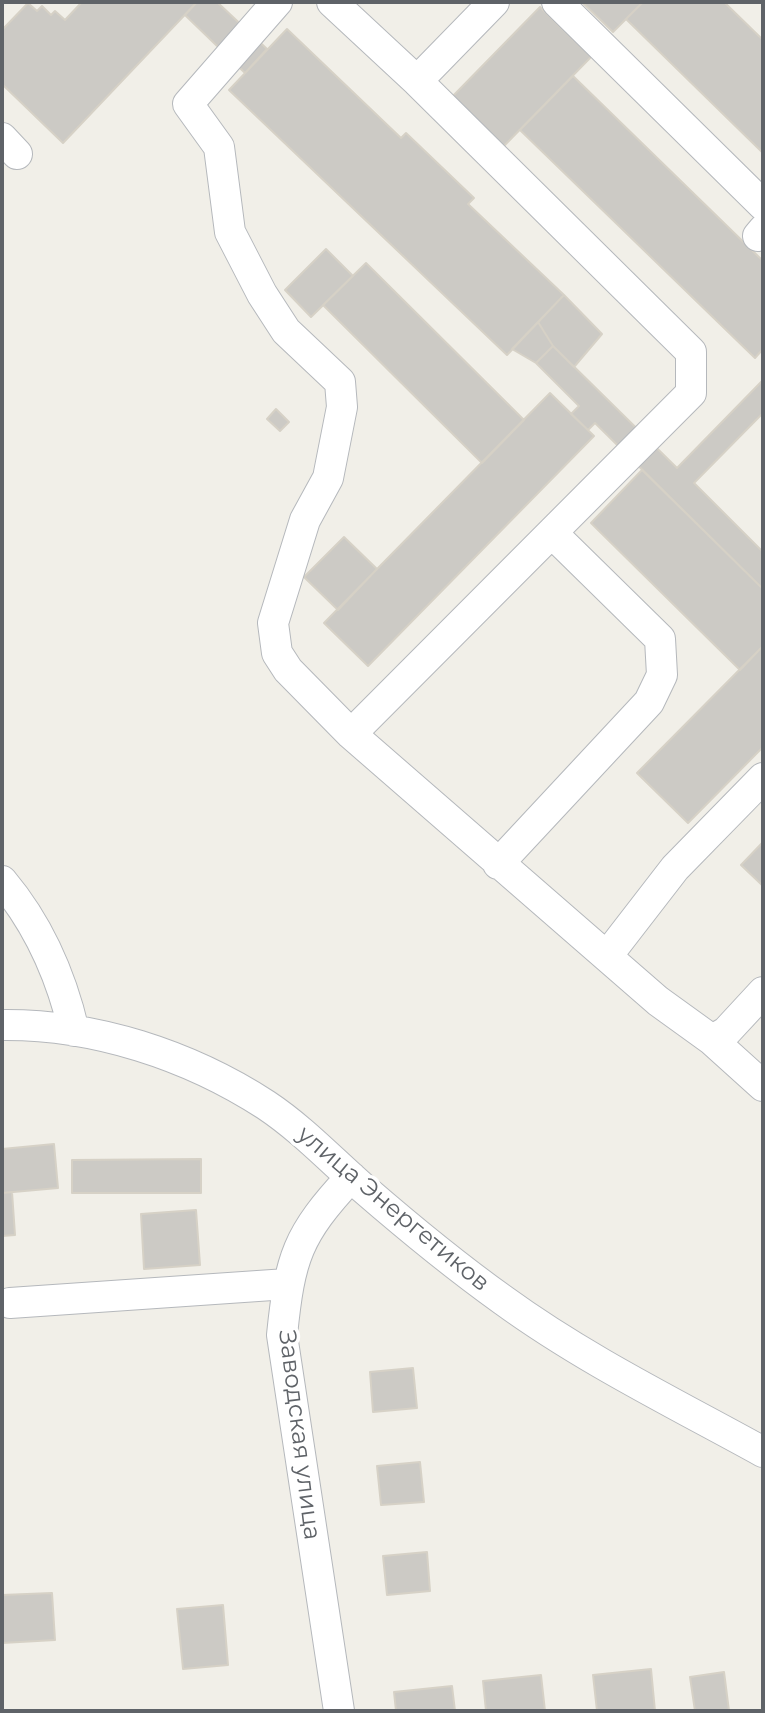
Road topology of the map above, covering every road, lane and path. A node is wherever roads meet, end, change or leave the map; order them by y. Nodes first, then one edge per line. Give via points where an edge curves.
1 (278, 2) edge
2 (332, 2) edge
3 (494, 2) edge
4 (557, 2) edge
5 (417, 80) junction
6 (763, 205) edge
7 (552, 533) junction
8 (351, 734) junction
9 (763, 778) edge
10 (498, 864) junction
11 (2, 881) edge
12 (607, 956) junction
13 (763, 992) edge
14 (2, 1025) edge
15 (75, 1031) junction
16 (712, 1040) junction
17 (763, 1086) edge
18 (351, 1177) junction
19 (287, 1284) junction
20 (10, 1303) dead end
21 (763, 1452) edge
22 (339, 1711) edge

1 - 8 street via 188,104 219,147 230,232 262,294 286,331 340,382 342,407 328,478 305,520 273,623 277,653 288,670
2 - 5 street
3 - 5 street
4 - 6 street
5 - 7 street via 691,352 691,393
7 - 8 street
7 - 10 street via 660,639 662,675 649,702
8 - 10 street
9 - 12 street via 675,868
10 - 12 street
11 - 15 street via 39,934 64,985
12 - 16 street
13 - 16 street via 726,1032
14 - 15 street, улица Энергетиков
15 - 18 street, улица Энергетиков via 169,1055 225,1081 293,1126
16 - 17 street
18 - 19 street, Заводская улица via 300,1242
18 - 21 street, улица Энергетиков via 415,1234 505,1302
19 - 20 street
19 - 22 street, Заводская улица via 282,1335

